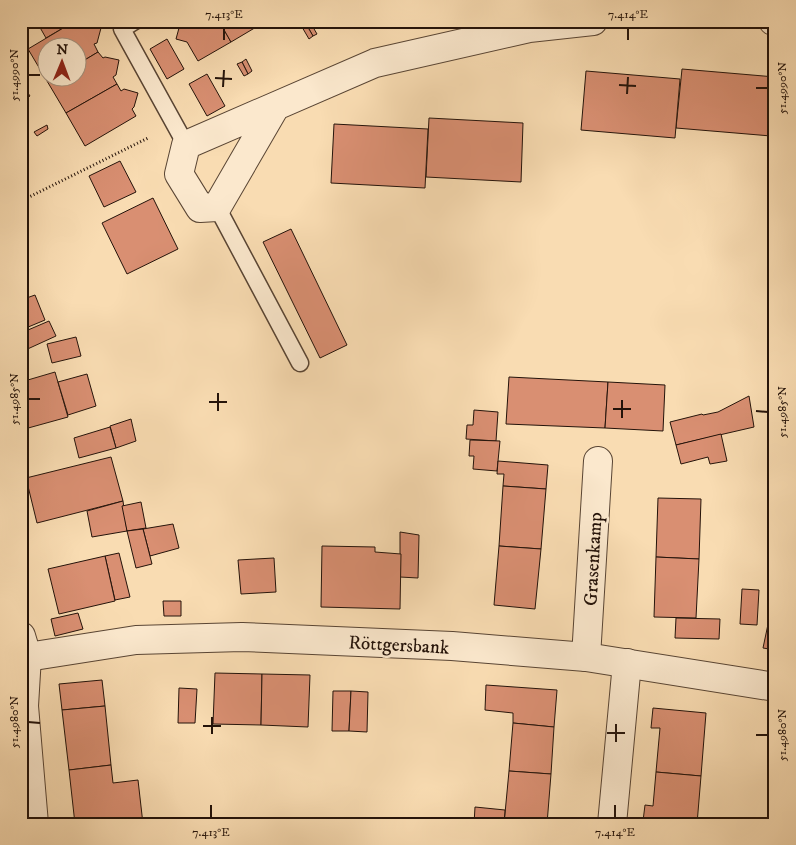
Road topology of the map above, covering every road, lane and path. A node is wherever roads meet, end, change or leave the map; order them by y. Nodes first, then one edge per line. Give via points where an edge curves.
1 (135, 21) edge
2 (593, 21) edge
3 (275, 106) junction
4 (186, 145) junction
5 (21, 201) edge
6 (217, 207) junction
7 (300, 363) dead end
8 (598, 461) dead end
9 (23, 650) edge
10 (586, 657) junction
11 (627, 663) junction
12 (775, 687) edge
13 (34, 824) edge
14 (612, 824) edge

1 - 4 lane via 122,29
2 - 3 street via 529,28 375,63
3 - 4 street
3 - 6 street
4 - 5 path via 148,138
4 - 6 street via 179,174 200,208
6 - 7 lane
8 - 10 street, Grasenkamp
9 - 10 street, Röttgersbank via 136,640 242,637 452,646
9 - 13 street via 24,706
10 - 11 street, Röttgersbank
11 - 12 street, Röttgersbank
11 - 14 street

